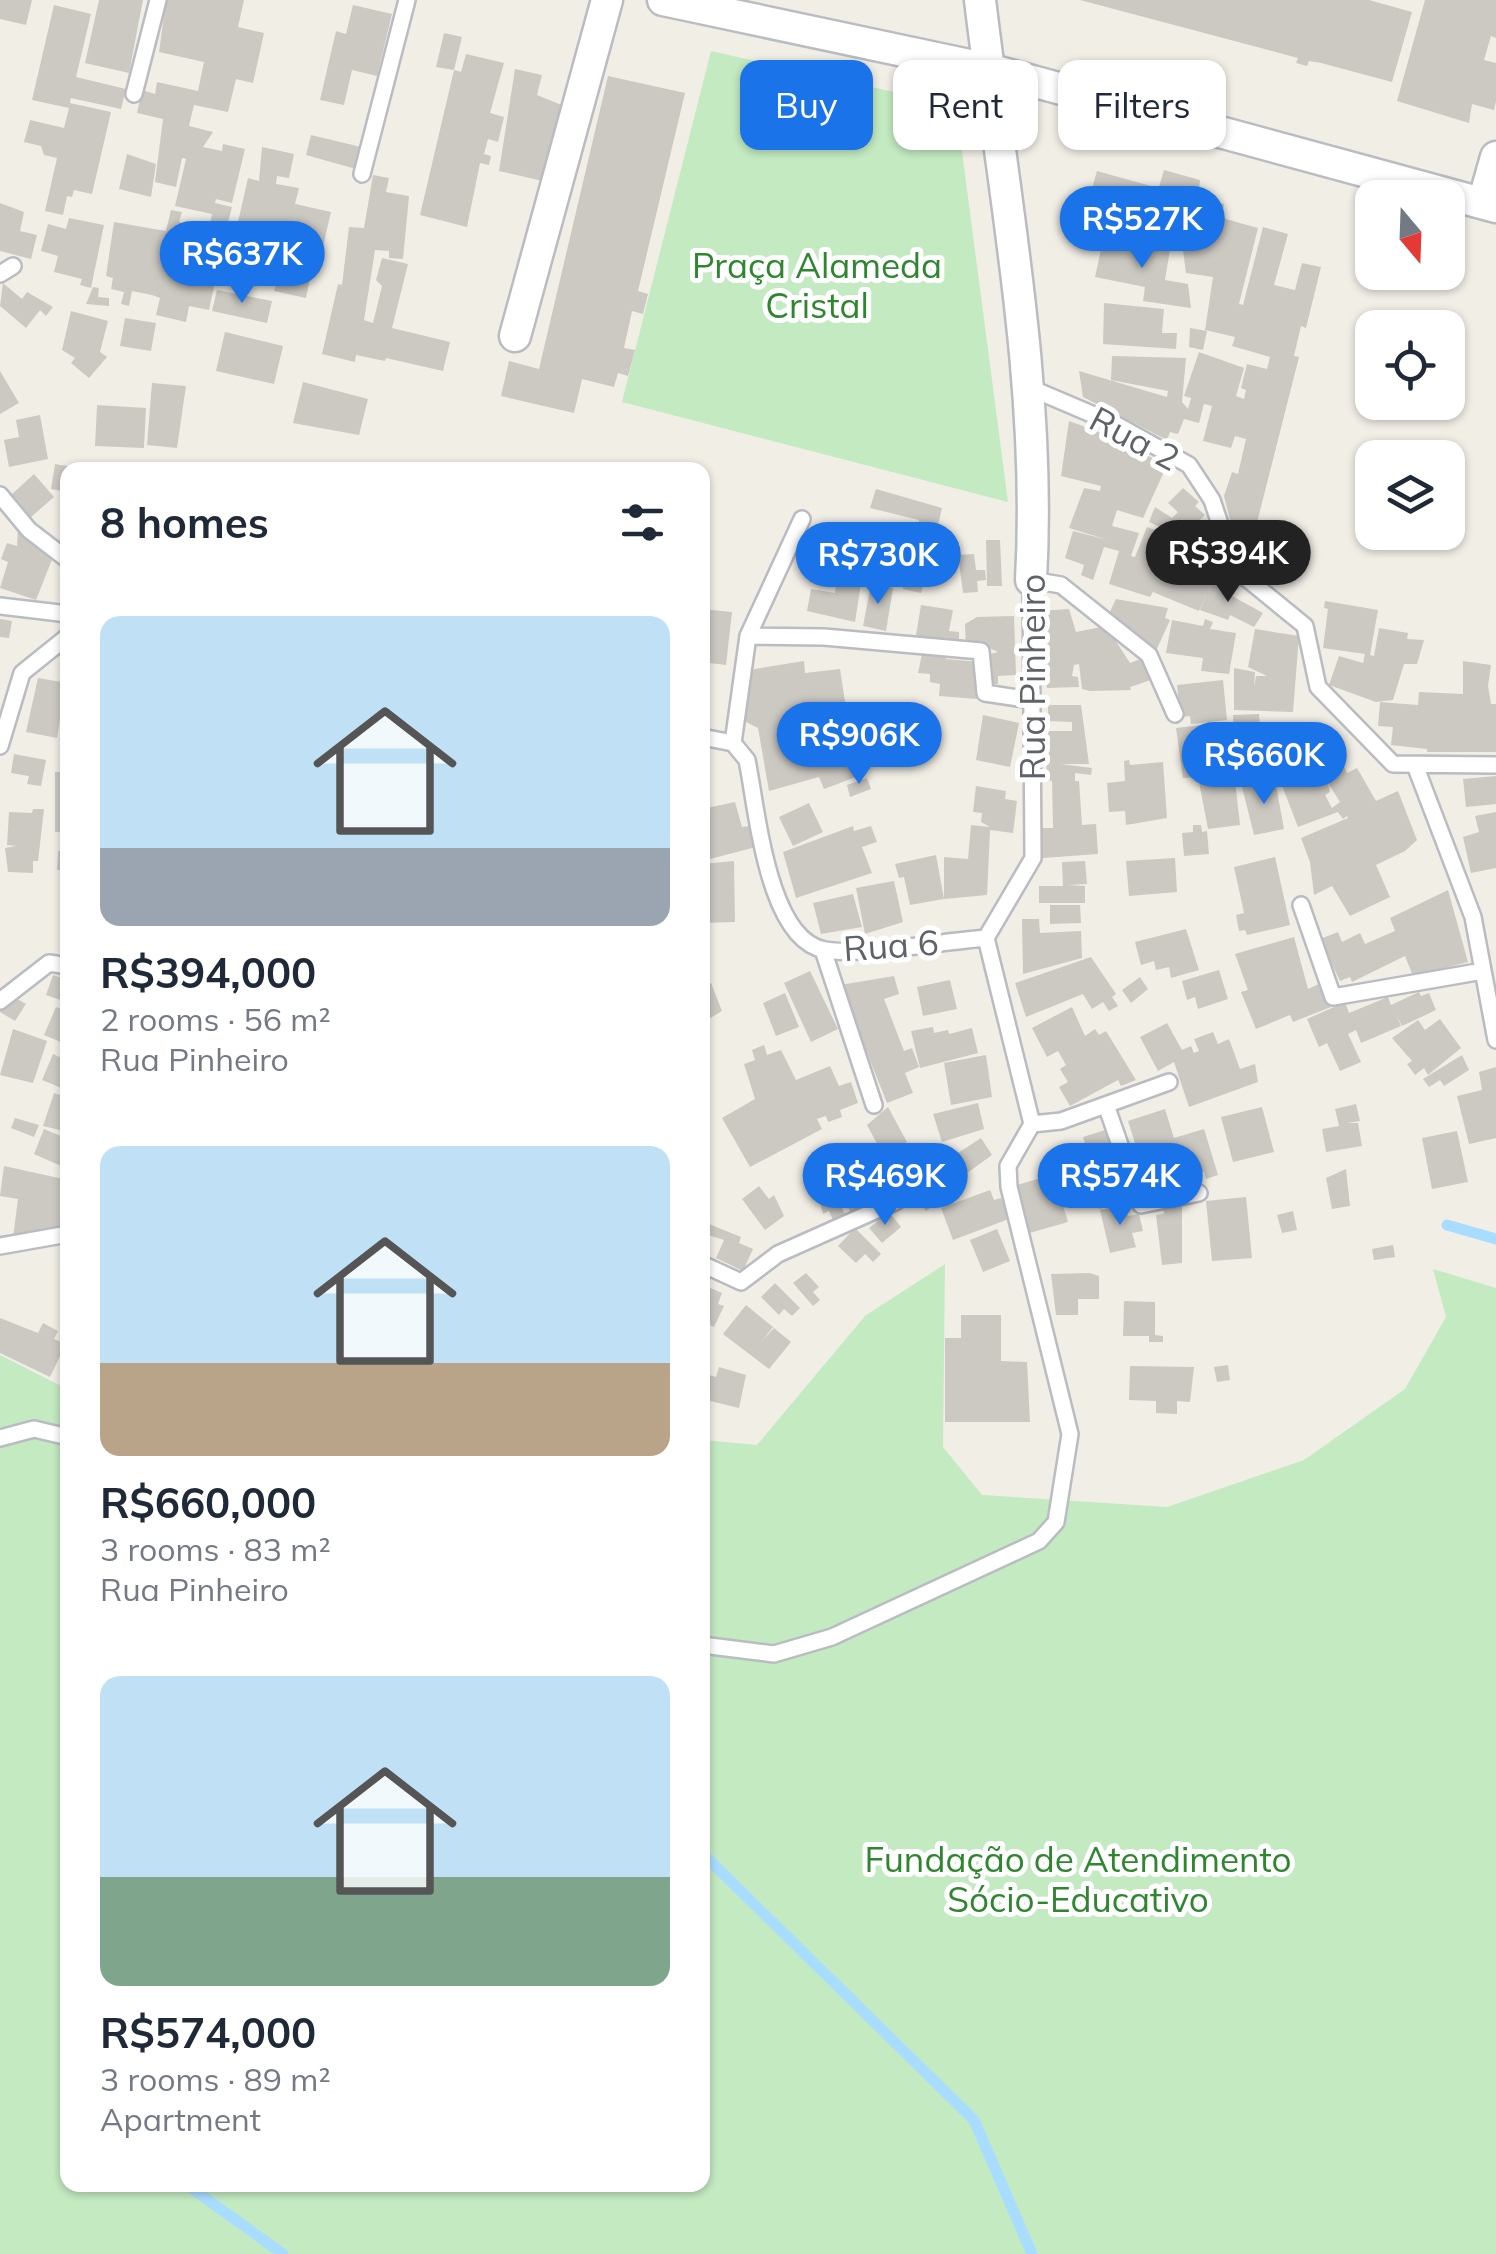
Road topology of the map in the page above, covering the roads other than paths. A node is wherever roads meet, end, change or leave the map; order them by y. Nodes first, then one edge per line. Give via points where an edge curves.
1 (158, 0) edge
2 (407, 0) edge
3 (607, 0) edge
4 (663, 0) edge
5 (980, 0) edge
6 (942, 60) edge
7 (987, 60) edge
8 (1038, 83) edge
9 (134, 94) dead end
10 (998, 150) edge
11 (1496, 157) edge
12 (362, 174) dead end
13 (1490, 205) edge
14 (515, 336) dead end
15 (1028, 387) junction
16 (0, 495) edge
17 (802, 518) dead end
18 (60, 554) edge
19 (1031, 580) junction
20 (0, 606) edge
21 (60, 613) edge
22 (748, 636) junction
23 (60, 642) edge
24 (1031, 700) junction
25 (1175, 714) dead end
26 (710, 738) edge
27 (732, 742) junction
28 (0, 746) edge
29 (1496, 764) edge
30 (1415, 765) junction
31 (1301, 905) dead end
32 (986, 938) junction
33 (822, 950) junction
34 (60, 965) edge
35 (1484, 971) junction
36 (0, 1001) edge
37 (1496, 1040) edge
38 (1169, 1082) dead end
39 (1106, 1104) junction
40 (874, 1105) dead end
41 (1032, 1124) junction
42 (1199, 1193) dead end
43 (896, 1201) dead end
44 (60, 1235) edge
45 (0, 1246) edge
46 (710, 1268) edge
47 (60, 1436) edge
48 (0, 1438) edge
49 (710, 1646) edge

1 - 9 lane
2 - 12 lane
3 - 14 street
4 - 6 street
5 - 7 street, Rua Pinheiro
8 - 13 street
10 - 15 street, Rua Pinheiro
11 - 13 street
15 - 19 street, Rua Pinheiro via 1035,511
15 - 30 lane, Rua 2 via 1189,465 1212,500 1235,569 1305,626 1318,688 1393,764
16 - 18 lane
17 - 22 lane
19 - 24 lane, Rua Pinheiro
19 - 25 lane via 1061,585 1149,655
20 - 21 lane
22 - 24 lane via 982,651 985,693
22 - 27 lane
23 - 28 lane via 22,673
24 - 32 lane, Rua Pinheiro via 1033,858
26 - 27 lane
27 - 33 lane, Rua 6 via 747,760 776,901 791,930
29 - 30 lane, Rua 2
30 - 35 lane via 1474,917
31 - 35 lane via 1333,997
32 - 33 lane, Rua 6
32 - 41 lane
33 - 40 lane
34 - 36 lane via 49,963
35 - 37 lane
38 - 39 lane
39 - 41 lane
39 - 42 lane via 1140,1205
41 - 49 lane via 1008,1166 1009,1187 1070,1434 1056,1522 1040,1540 832,1636 774,1654
43 - 46 lane via 778,1254 741,1282
44 - 45 lane
47 - 48 lane via 34,1428

